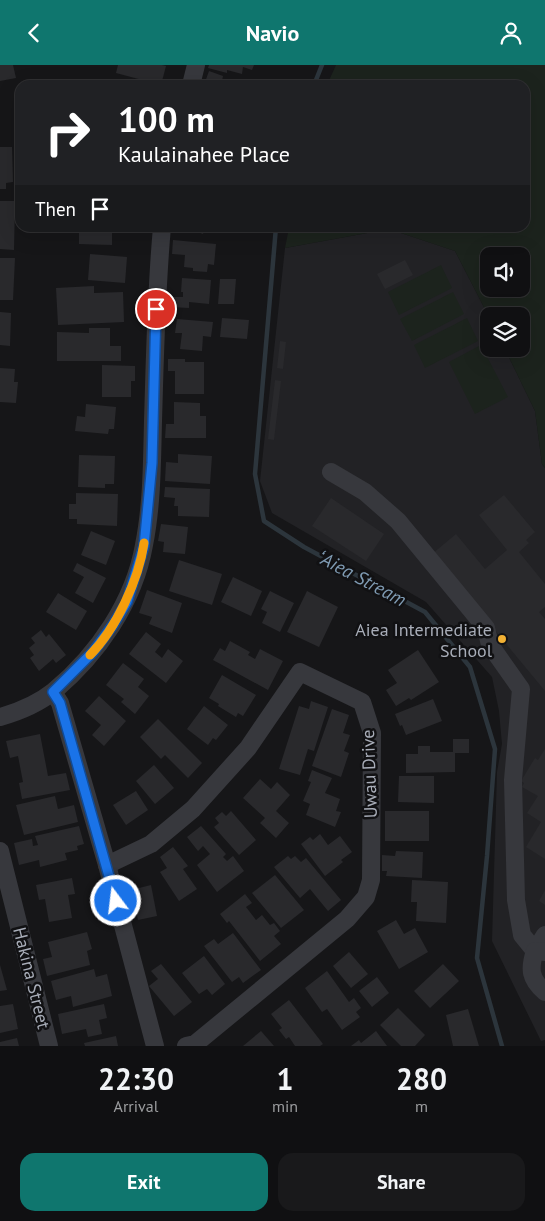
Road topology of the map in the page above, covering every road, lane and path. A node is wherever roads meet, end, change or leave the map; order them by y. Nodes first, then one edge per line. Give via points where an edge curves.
1 (196, 65) edge
2 (192, 80) edge
3 (162, 232) edge
4 (331, 472) dead end
5 (53, 692) junction
6 (0, 717) edge
7 (0, 851) edge
8 (107, 865) junction
9 (545, 935) edge
10 (540, 951) edge
11 (545, 992) edge
12 (49, 1046) edge
13 (155, 1046) edge
14 (186, 1046) edge

1 - 2 street
3 - 5 street via 152,463 144,546 127,602 113,625 93,652
4 - 10 street via 365,492 398,521 486,628 490,645 521,689 513,780 516,900 522,935
5 - 6 street via 19,712
5 - 8 street via 60,703
7 - 12 street, Hakina Street
8 - 13 street
8 - 14 street, Uwau Drive via 151,844 193,809 248,748 300,672 362,702 372,733 371,880 366,897 340,925 195,1044
9 - 10 street
10 - 11 street via 532,959 531,971 535,983

